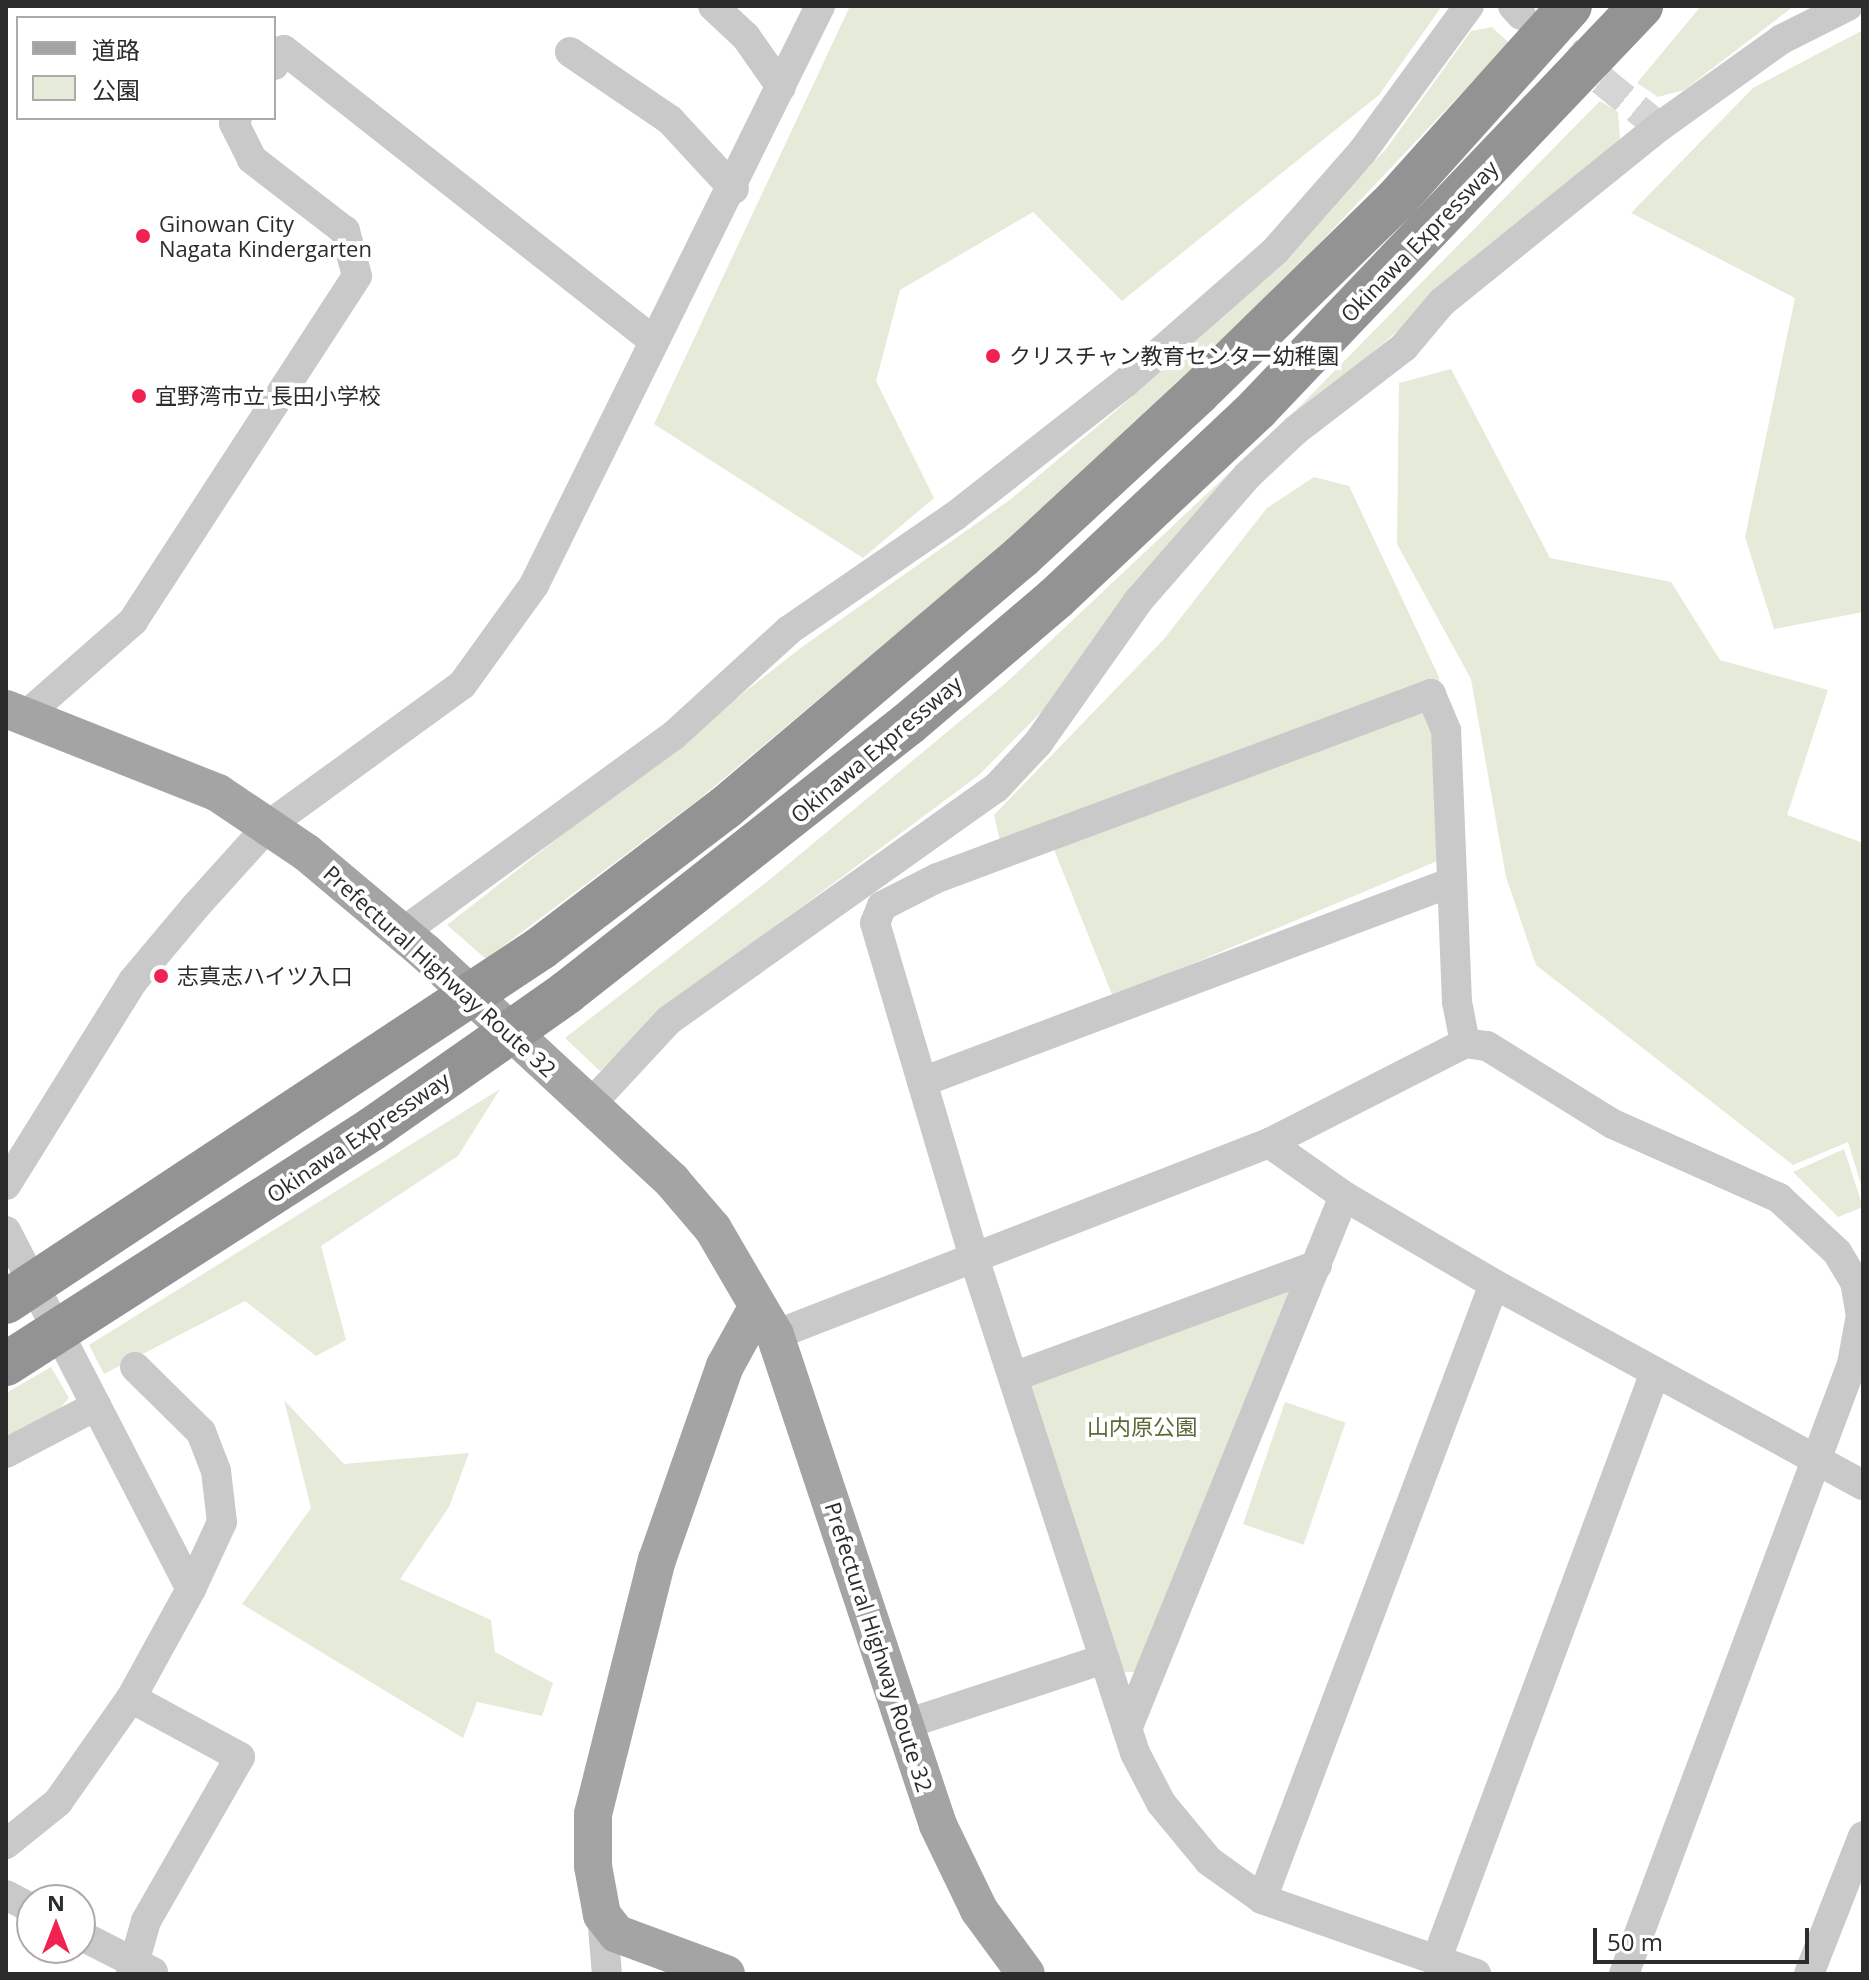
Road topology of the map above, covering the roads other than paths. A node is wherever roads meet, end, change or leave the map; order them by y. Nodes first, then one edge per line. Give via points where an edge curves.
1 (713, 6) edge
2 (820, 6) edge
3 (1469, 6) edge
4 (1570, 6) edge
5 (1641, 6) edge
6 (1848, 6) edge
7 (570, 52) dead end
8 (276, 62) edge
9 (781, 87) junction
10 (236, 120) edge
11 (734, 189) junction
12 (654, 341) junction
13 (16, 713) edge
14 (269, 825) junction
15 (921, 841) junction
16 (937, 878) junction
17 (1452, 882) junction
18 (414, 942) junction
19 (1465, 1043) junction
20 (922, 1082) junction
21 (589, 1106) junction
22 (1269, 1143) junction
23 (6, 1185) edge
24 (1344, 1196) junction
25 (7, 1232) edge
26 (974, 1258) junction
27 (1317, 1265) junction
28 (1494, 1284) junction
29 (6, 1302) edge
30 (766, 1321) junction
31 (6, 1364) edge
32 (135, 1367) dead end
33 (1654, 1375) junction
34 (1013, 1377) junction
35 (91, 1396) junction
36 (6, 1453) edge
37 (1815, 1458) junction
38 (1863, 1485) edge
39 (191, 1589) junction
40 (1104, 1659) junction
41 (131, 1698) junction
42 (903, 1725) junction
43 (1127, 1729) junction
44 (1863, 1836) edge
45 (6, 1844) edge
46 (1262, 1899) junction
47 (602, 1915) junction
48 (96, 1944) edge
49 (1436, 1961) junction
50 (142, 1971) edge
51 (607, 1974) edge
52 (726, 1974) edge
53 (1026, 1974) edge
54 (1476, 1974) edge
55 (1624, 1974) edge
56 (1809, 1974) edge

1 - 9 street via 746,37
2 - 9 street
3 - 18 street via 1362,152 1275,251 1137,372 955,516 789,630 673,736
4 - 29 highway, Okinawa Expressway via 1395,201 1198,393 1021,557 725,808 541,948
5 - 31 highway, Okinawa Expressway via 1257,409 1056,598 908,724 566,993 372,1129
6 - 15 street via 1782,39 1659,127 1442,302 1404,347 1296,430 1139,600 1038,743 996,788
7 - 11 street via 670,120
8 - 12 street via 284,50
9 - 11 street
10 - 13 street via 252,159 345,231 357,276 133,621
11 - 12 street
12 - 14 street via 534,585 462,685
13 - 14 main road, Prefectural Highway Route 32 via 166,769
14 - 18 main road, Prefectural Highway Route 32
14 - 23 street via 133,981
15 - 16 street
15 - 21 street via 669,1020
16 - 17 street via 1431,694 1446,730
16 - 20 street via 882,906 875,923
17 - 19 street
17 - 20 street
18 - 21 main road, Prefectural Highway Route 32
19 - 22 street
19 - 37 street via 1487,1046 1613,1124 1779,1198 1837,1252 1855,1282 1861,1315 1852,1364
20 - 26 street
21 - 30 main road, Prefectural Highway Route 32 via 672,1181 713,1229
22 - 24 street
22 - 26 street
24 - 27 street
24 - 28 street
25 - 35 street
26 - 30 street
26 - 34 street
27 - 34 street
27 - 43 street
28 - 33 street
28 - 46 street
30 - 42 main road, Prefectural Highway Route 32
30 - 47 main road via 715,1393 628,1660 593,1814 593,1866
32 - 39 street via 201,1432 216,1471 222,1522
33 - 37 street
33 - 49 street
34 - 40 street
35 - 36 street
35 - 39 street
37 - 38 street
37 - 55 street
39 - 41 street
40 - 42 street
40 - 43 street
41 - 45 street via 58,1802
41 - 50 street via 240,1757 146,1921
42 - 53 main road, Prefectural Highway Route 32 via 957,1868
43 - 46 street via 1161,1803 1209,1861
44 - 56 street
46 - 49 street
47 - 51 street
47 - 52 main road via 617,1934
48 - 50 street
49 - 54 street

